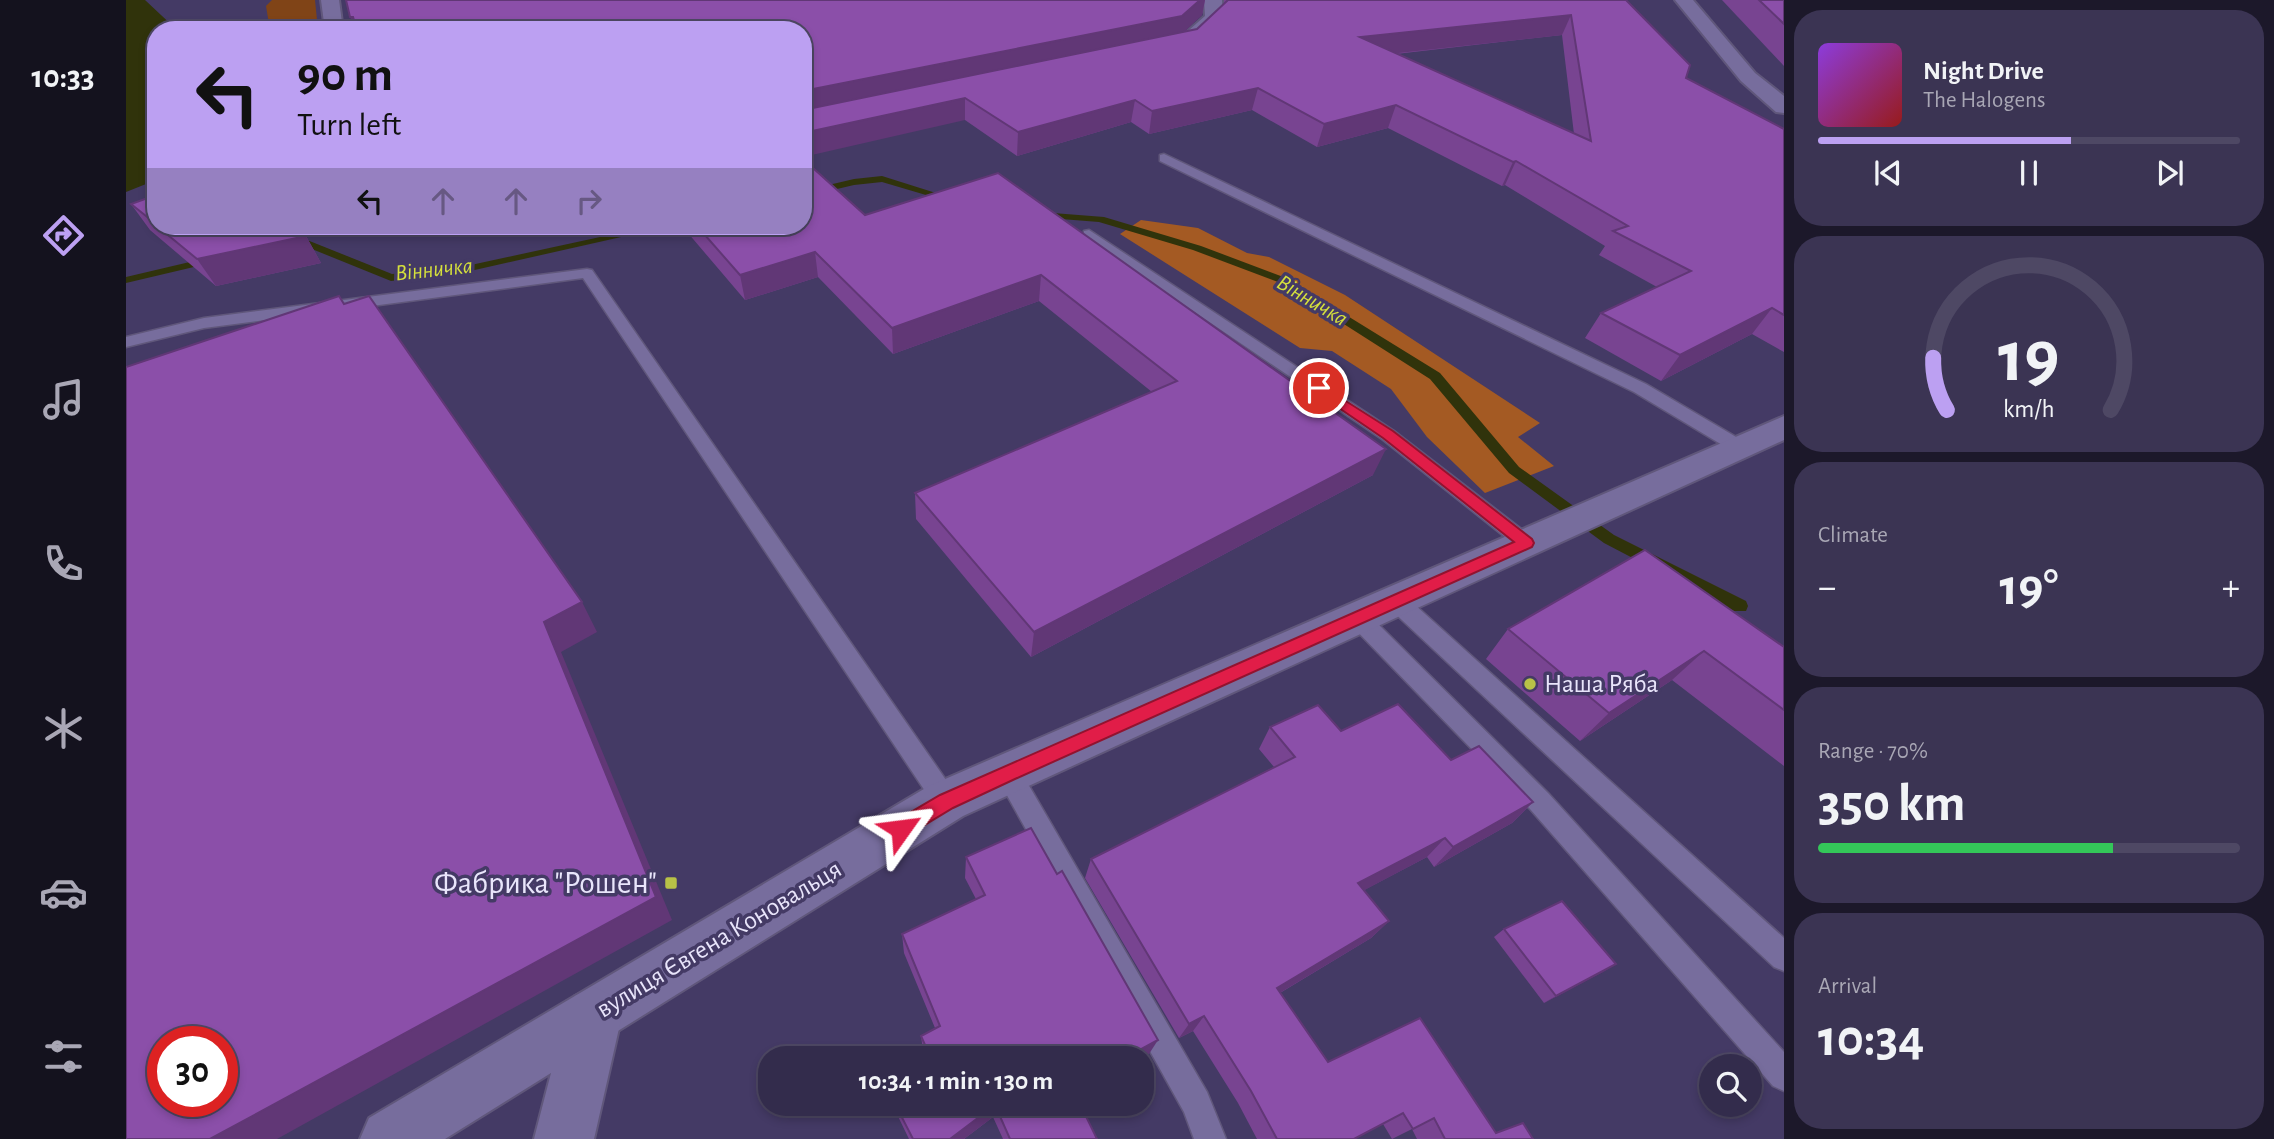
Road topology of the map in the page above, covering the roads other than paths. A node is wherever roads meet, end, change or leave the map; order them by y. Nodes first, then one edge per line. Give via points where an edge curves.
1 (330, 0) edge
2 (1213, 0) edge
3 (1684, 0) edge
4 (333, 21) edge
5 (1160, 49) edge
6 (1784, 107) edge
7 (1164, 158) dead end
8 (1089, 234) edge
9 (126, 342) edge
10 (1784, 427) edge
11 (1741, 448) junction
12 (1526, 543) junction
13 (1377, 609) junction
14 (1009, 773) junction
15 (946, 801) junction
16 (1784, 957) edge
17 (594, 1015) junction
18 (1784, 1075) edge
19 (390, 1139) edge
20 (564, 1139) edge
21 (1210, 1139) edge

1 - 4 street
2 - 5 street via 1214,18 1186,43
3 - 6 street via 1748,77
7 - 11 lane via 1640,388
8 - 12 lane via 1388,435
9 - 15 lane via 204,323 587,273
10 - 11 street, вулиця Євгена Коновальця
11 - 12 street, вулиця Євгена Коновальця
12 - 13 street, вулиця Євгена Коновальця
13 - 14 street, вулиця Євгена Коновальця
13 - 16 lane
13 - 18 lane via 1539,801
14 - 15 street, вулиця Євгена Коновальця
14 - 21 lane via 1196,1103
15 - 17 street, вулиця Євгена Коновальця
17 - 19 street, вулиця Євгена Коновальця
17 - 20 street

